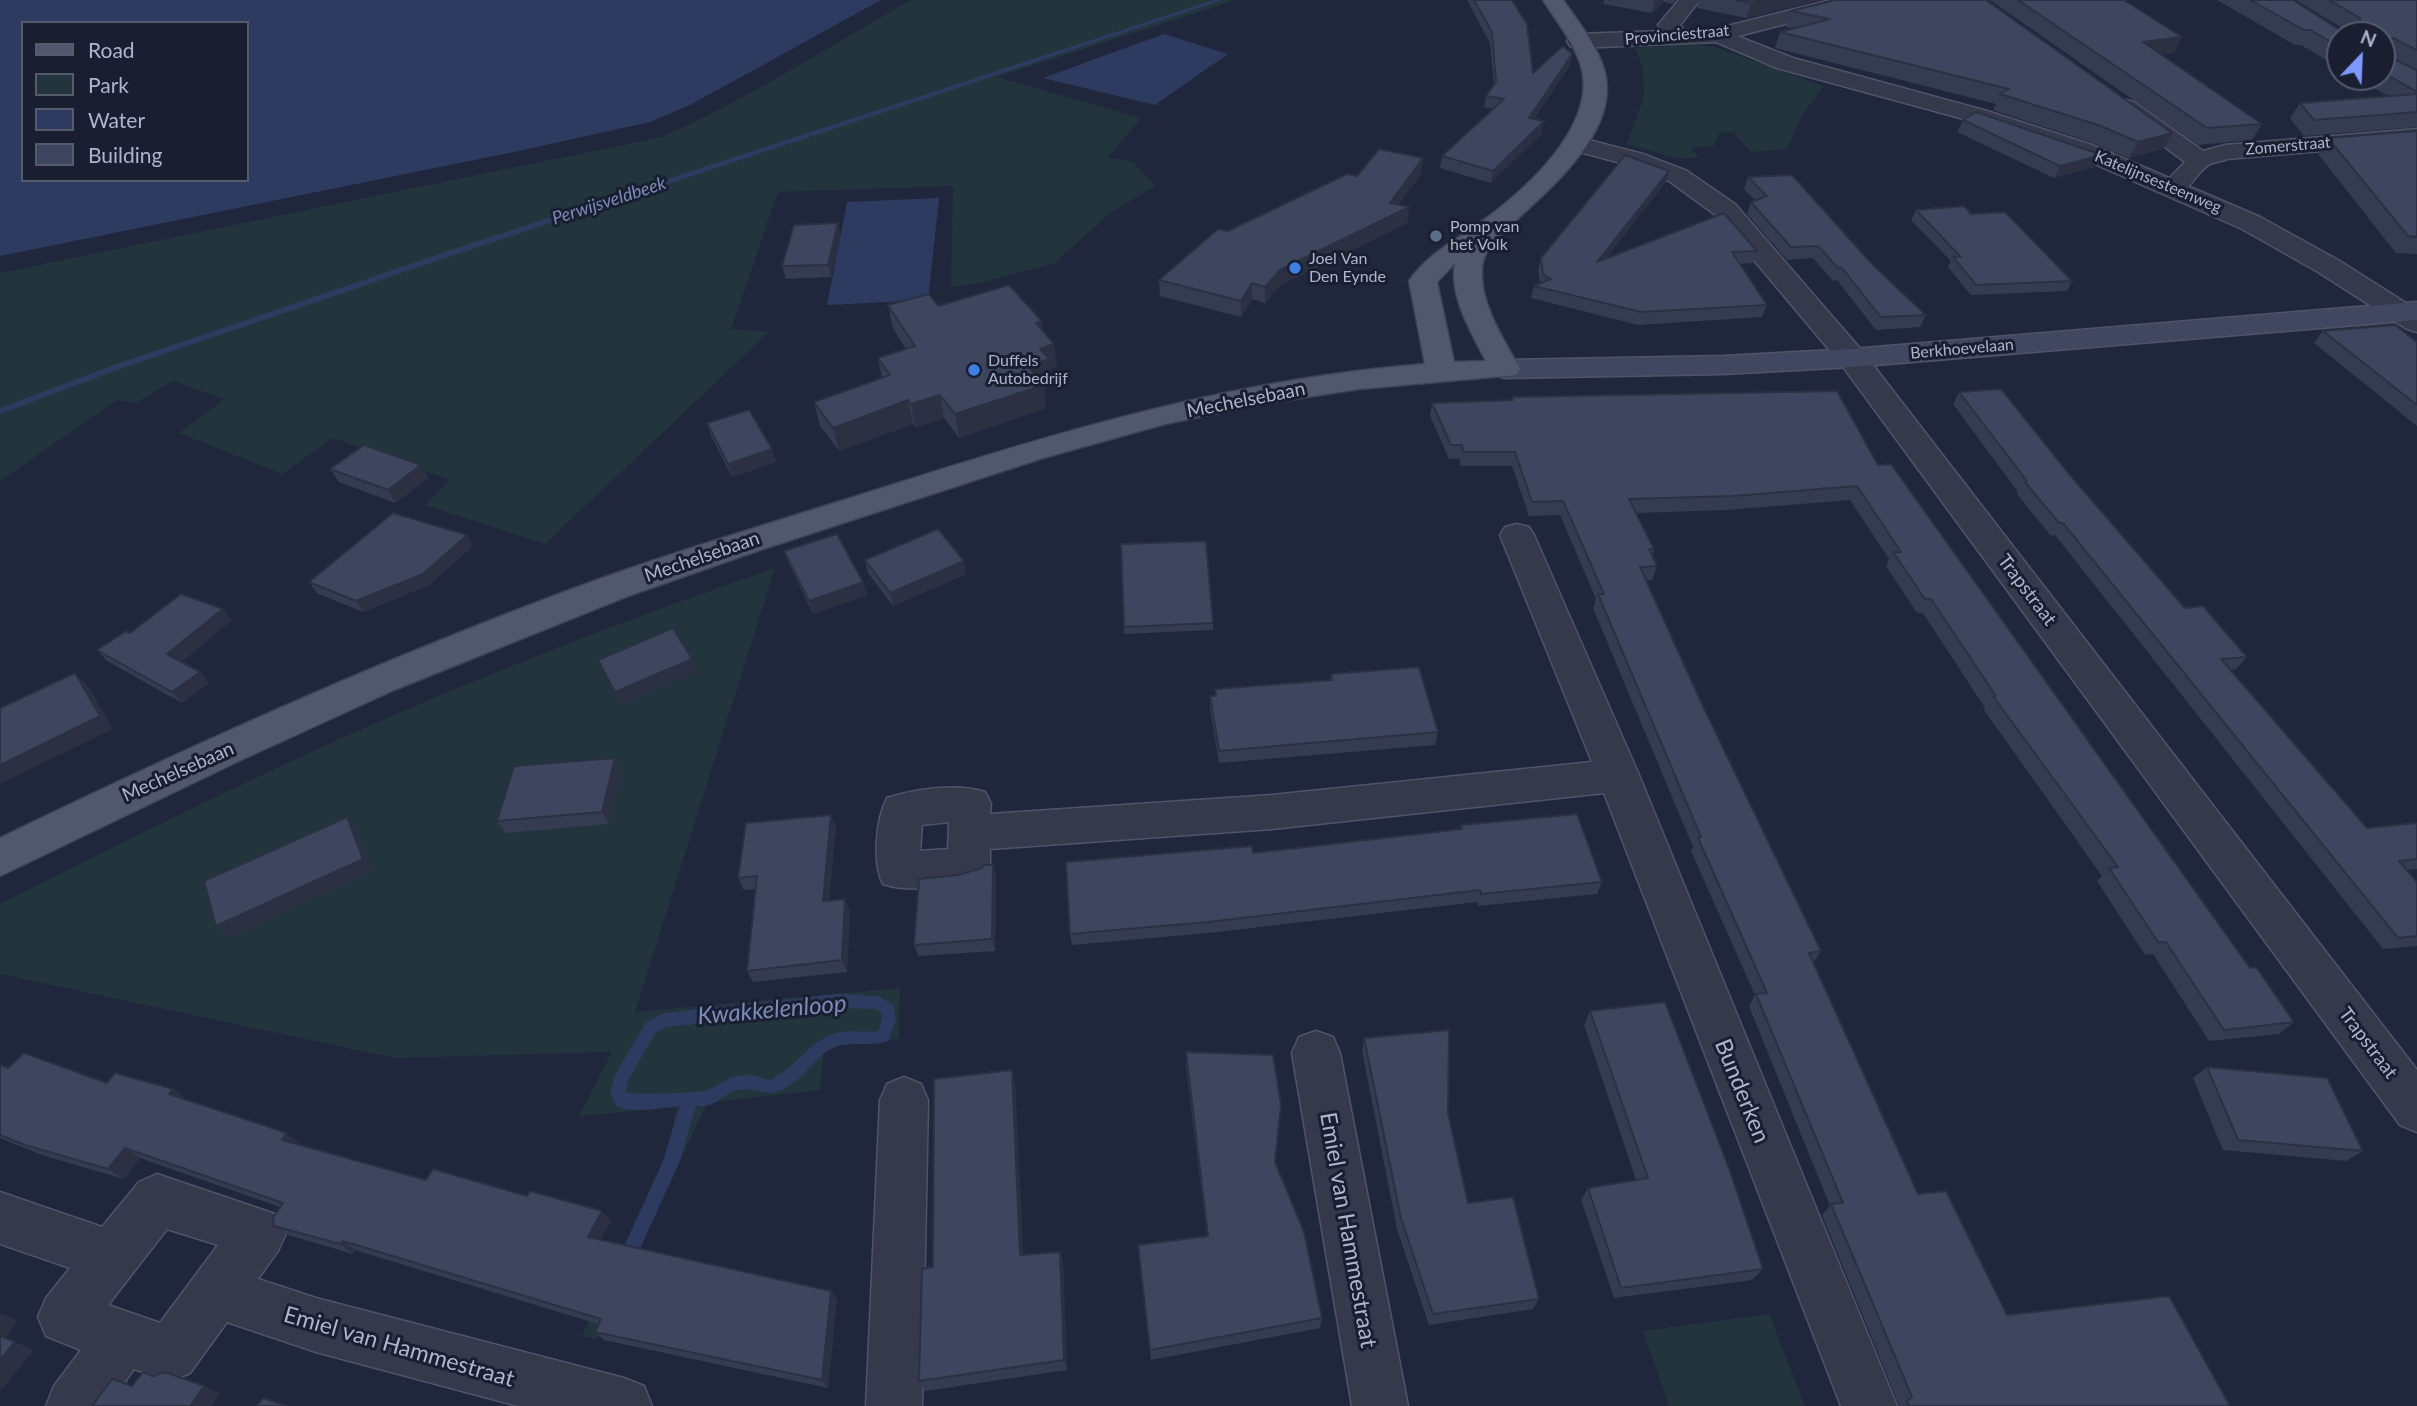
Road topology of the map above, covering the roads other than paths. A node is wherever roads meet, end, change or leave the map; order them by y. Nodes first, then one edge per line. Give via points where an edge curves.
1 (1553, 0) edge
2 (1690, 0) edge
3 (1856, 0) edge
4 (1719, 34) junction
5 (1678, 37) junction
6 (1578, 41) junction
7 (2103, 91) edge
8 (2417, 135) edge
9 (1577, 144) junction
10 (2199, 160) junction
11 (2173, 188) junction
12 (1492, 227) junction
13 (2412, 315) edge
14 (1852, 358) junction
15 (1505, 369) junction
16 (1441, 372) junction
17 (1517, 535) dead end
18 (1619, 775) junction
19 (969, 833) dead end
20 (0, 858) edge
21 (1316, 1053) dead end
22 (904, 1100) dead end
23 (2417, 1109) edge
24 (0, 1218) edge
25 (112, 1257) junction
26 (216, 1292) junction
27 (123, 1338) junction
28 (74, 1406) edge
29 (624, 1406) edge
30 (894, 1406) edge
31 (1380, 1406) edge
32 (1869, 1406) edge

1 - 6 main road
2 - 5 street via 1669,25
3 - 4 street, Provinciestraat
4 - 5 street, Provinciestraat
4 - 11 street, Katelijnsesteenweg via 1785,63 2083,150
5 - 6 street, Provinciestraat
6 - 9 main road via 1594,73 1593,108
7 - 10 street
8 - 10 street, Zomerstraat via 2225,152
9 - 12 main road via 1552,174
9 - 14 street, Trapstraat via 1678,176 1726,210
10 - 11 street
11 - 13 street, Katelijnsesteenweg via 2252,223
12 - 15 main road via 1470,256 1466,272 1469,290
12 - 16 main road via 1438,261 1423,281
13 - 14 main road, Berkhoevelaan
14 - 15 main road, Berkhoevelaan
14 - 23 street, Trapstraat
15 - 16 main road, Mechelsebaan
16 - 20 main road, Mechelsebaan via 1282,391 1116,426 691,561 477,640 136,789
17 - 18 street, Bunderken
18 - 19 street via 1272,812
18 - 32 street, Bunderken
21 - 31 street, Emiel van Hammestraat
22 - 30 street
24 - 25 street
25 - 26 street via 157,1200 260,1233
25 - 27 street via 65,1317
26 - 27 street via 171,1354
26 - 29 street, Emiel van Hammestraat via 352,1336
27 - 28 street

